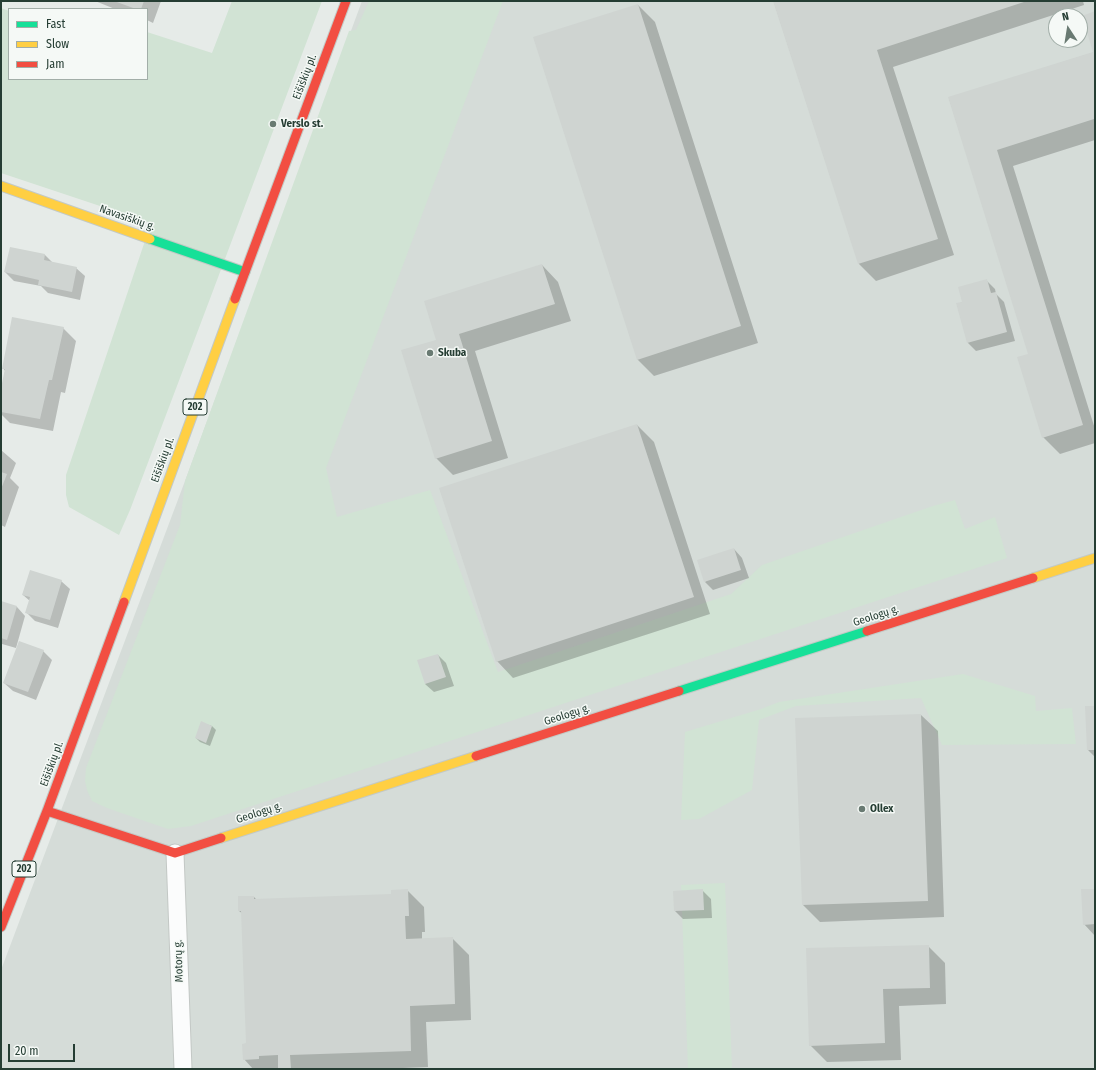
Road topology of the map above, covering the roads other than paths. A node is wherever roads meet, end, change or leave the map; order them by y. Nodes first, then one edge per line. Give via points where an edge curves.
1 (346, 1) edge
2 (1, 186) edge
3 (245, 272) junction
4 (1095, 558) edge
5 (47, 811) junction
6 (175, 853) junction
7 (1, 927) edge
8 (183, 1069) edge

1 - 3 street, Eišiškių pl. / 202
2 - 3 street, Navasiškių g.
3 - 5 street, Eišiškių pl. / 202
4 - 6 street, Geologų g.
5 - 6 street
5 - 7 street, Eišiškių pl. / 202
6 - 8 street, Motorų g.

